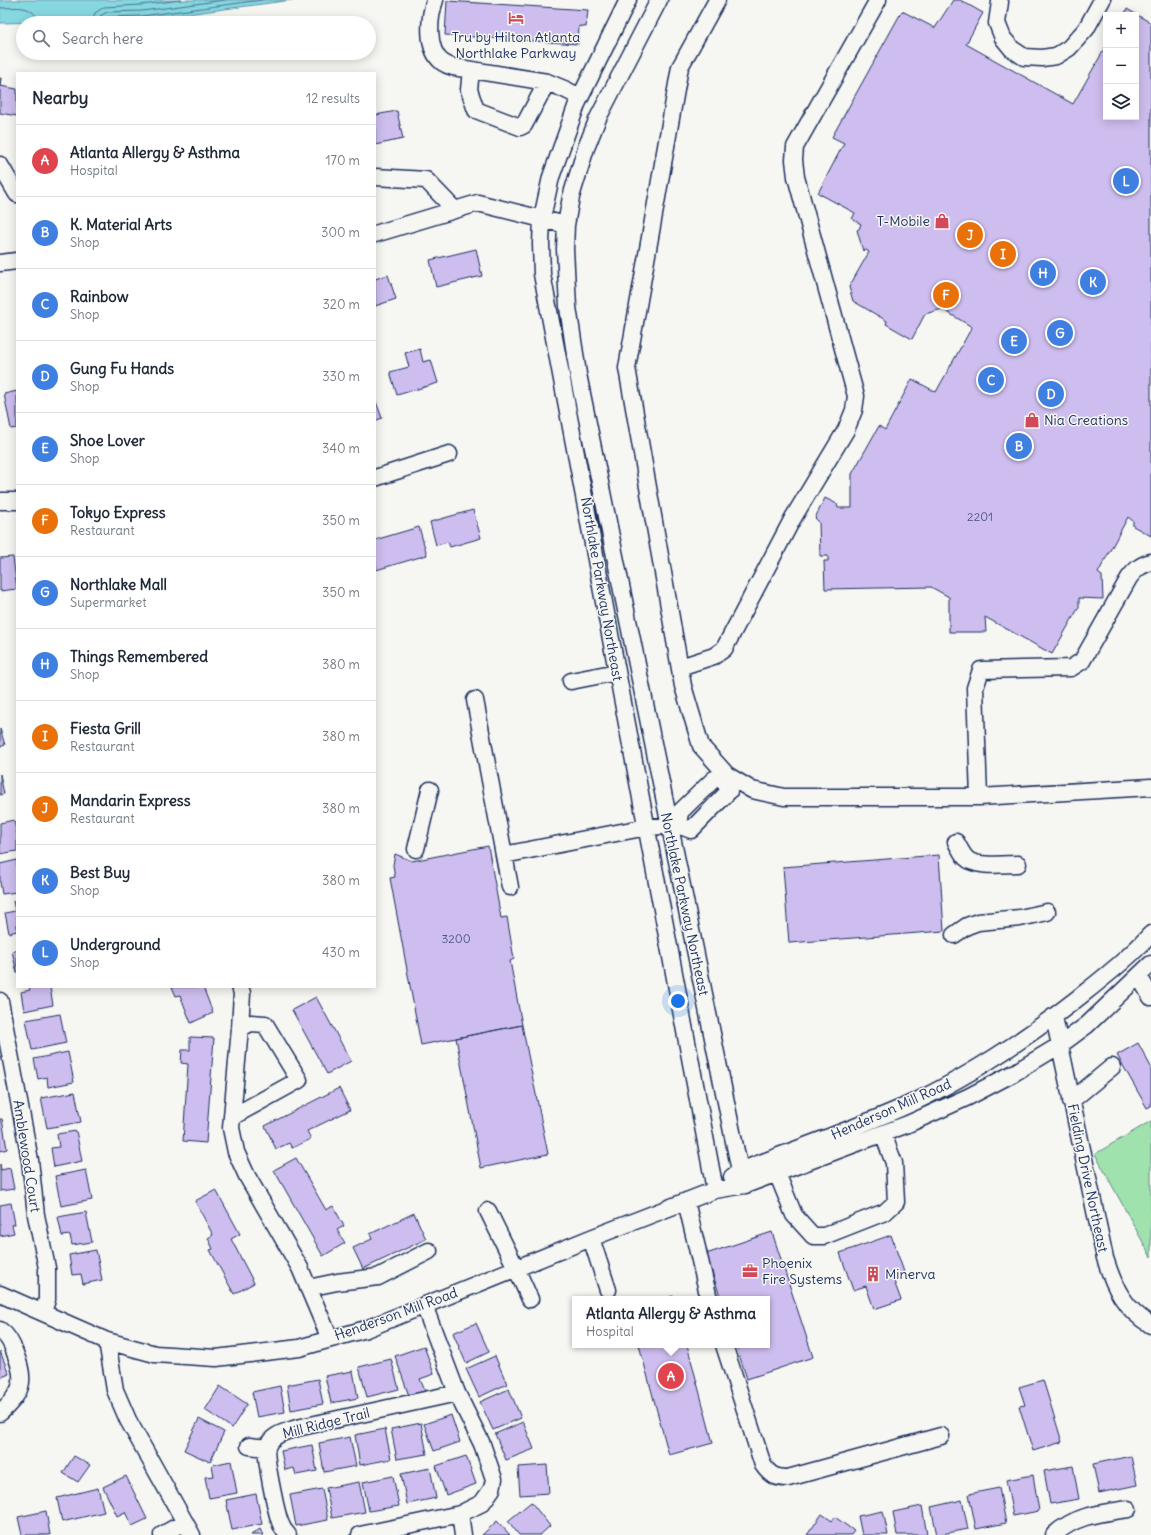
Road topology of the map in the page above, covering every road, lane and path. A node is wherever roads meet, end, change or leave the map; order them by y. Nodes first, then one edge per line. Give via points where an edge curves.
1 (435, 0) edge
2 (628, 0) edge
3 (659, 0) edge
4 (717, 0) edge
5 (878, 0) edge
6 (1102, 0) edge
7 (1000, 2) dead end
8 (471, 70) junction
9 (547, 82) junction
10 (580, 97) junction
11 (0, 165) edge
12 (376, 177) edge
13 (16, 192) edge
14 (455, 210) junction
15 (542, 218) junction
16 (566, 225) junction
17 (376, 234) edge
18 (16, 261) edge
19 (0, 263) edge
20 (449, 454) dead end
21 (376, 478) edge
22 (0, 501) edge
23 (16, 501) edge
24 (1151, 562) edge
25 (680, 666) junction
26 (618, 672) junction
27 (571, 680) dead end
28 (475, 700) dead end
29 (726, 777) junction
30 (1151, 786) edge
31 (430, 790) dead end
32 (978, 797) junction
33 (674, 825) junction
34 (647, 827) junction
35 (956, 842) dead end
36 (416, 849) dead end
37 (504, 855) junction
38 (1018, 864) dead end
39 (510, 887) dead end
40 (1047, 912) dead end
41 (1151, 934) edge
42 (954, 935) dead end
43 (1151, 964) edge
44 (1139, 976) junction
45 (240, 988) edge
46 (1151, 997) edge
47 (0, 1001) edge
48 (1054, 1017) junction
49 (240, 1028) junction
50 (1060, 1045) junction
51 (1112, 1067) dead end
52 (1071, 1101) junction
53 (232, 1117) junction
54 (883, 1134) junction
55 (777, 1173) junction
56 (742, 1178) junction
57 (715, 1190) junction
58 (686, 1201) junction
59 (488, 1211) dead end
60 (591, 1238) junction
61 (429, 1251) dead end
62 (516, 1268) junction
63 (308, 1288) junction
64 (608, 1290) dead end
65 (0, 1294) edge
66 (709, 1296) edge
67 (530, 1299) dead end
68 (424, 1305) junction
69 (43, 1312) junction
70 (1151, 1325) edge
71 (0, 1330) edge
72 (330, 1339) junction
73 (107, 1341) junction
74 (725, 1348) edge
75 (457, 1393) junction
76 (0, 1413) edge
77 (941, 1436) dead end
78 (250, 1446) dead end
79 (267, 1448) junction
80 (1128, 1509) dead end
81 (460, 1514) junction
82 (188, 1529) edge
83 (162, 1535) edge
84 (288, 1535) edge
85 (360, 1535) edge
86 (463, 1535) edge
87 (1054, 1535) edge

1 - 8 street via 430,13 434,53 442,63
2 - 10 street, Northlake Parkway Northeast
3 - 16 street, Northlake Parkway Northeast via 598,118 571,197
4 - 25 street via 680,66 627,368
5 - 25 street via 795,147 794,160 796,177 856,396 854,410 846,430 793,518 724,649 714,656
6 - 7 street via 1086,29 1069,48 1056,56 1042,58 1024,57 1012,49 997,23
8 - 9 street
8 - 9 street via 469,90 476,110 520,127 524,125
9 - 10 street
10 - 15 street, Northlake Parkway Northeast via 551,177
11 - 13 street
12 - 14 street via 426,180
14 - 15 street via 478,203
14 - 17 street
15 - 16 street
15 - 26 street, Northlake Parkway Northeast via 542,274
16 - 33 street, Northlake Parkway Northeast via 568,307 578,374
18 - 19 street
20 - 21 street
22 - 23 street
24 - 32 street via 1135,569 1128,578 1082,661 1071,668 981,670 975,688
25 - 29 street via 701,746
26 - 27 street
26 - 34 street, Northlake Parkway Northeast
28 - 37 street
29 - 32 street via 752,790 784,797
29 - 33 street via 714,779 680,812
30 - 32 street
31 - 36 street
33 - 34 street
33 - 56 street, Northlake Parkway Northeast
34 - 37 street
34 - 57 street, Northlake Parkway Northeast
35 - 38 street via 966,859 974,863
37 - 39 street
40 - 42 street via 1020,918 978,922
41 - 48 street, Henderson Mill Road via 1104,978
43 - 44 street, Henderson Mill Road
44 - 46 street
44 - 50 street, Henderson Mill Road via 1087,1025
45 - 49 street
47 - 69 street, Amblewood Court via 47,1268 47,1300
48 - 50 street, Fielding Drive Northeast
48 - 56 street, Henderson Mill Road via 959,1079 901,1108
49 - 53 street
49 - 53 street via 251,1023 265,1024 299,1080
50 - 52 street, Fielding Drive Northeast
50 - 54 street, Henderson Mill Road via 1014,1074
51 - 52 street
52 - 70 street, Fielding Drive Northeast via 1105,1258 1113,1282 1124,1301 1140,1318
53 - 63 street via 231,1128 236,1152 300,1268
54 - 55 street, Henderson Mill Road
54 - 55 street via 894,1163 896,1202 885,1212 824,1236 813,1236 794,1215
55 - 56 street, Henderson Mill Road
56 - 57 street, Henderson Mill Road
57 - 58 street, Henderson Mill Road
58 - 60 street, Henderson Mill Road
58 - 66 street
59 - 62 street
60 - 62 street, Henderson Mill Road
60 - 64 street
61 - 63 street via 378,1277
62 - 67 street
62 - 68 street, Henderson Mill Road
63 - 72 street
65 - 69 street, Henderson Mill Road
68 - 72 street, Henderson Mill Road via 366,1329
68 - 75 street
69 - 73 street, Henderson Mill Road
71 - 76 street via 7,1335 14,1349 22,1368 22,1382 15,1398
72 - 73 street, Henderson Mill Road via 299,1348 216,1358 156,1354
73 - 82 street via 115,1390 128,1420
74 - 77 street via 763,1464 768,1472 778,1478 788,1478
75 - 79 street, Mill Ridge Trail via 297,1428 274,1437
75 - 81 street via 482,1444 494,1479 492,1488 482,1503
78 - 79 street
79 - 84 street, Mill Ridge Trail via 269,1471 280,1521
80 - 87 street via 1087,1516 1063,1526
81 - 85 street
81 - 86 street
82 - 83 street

